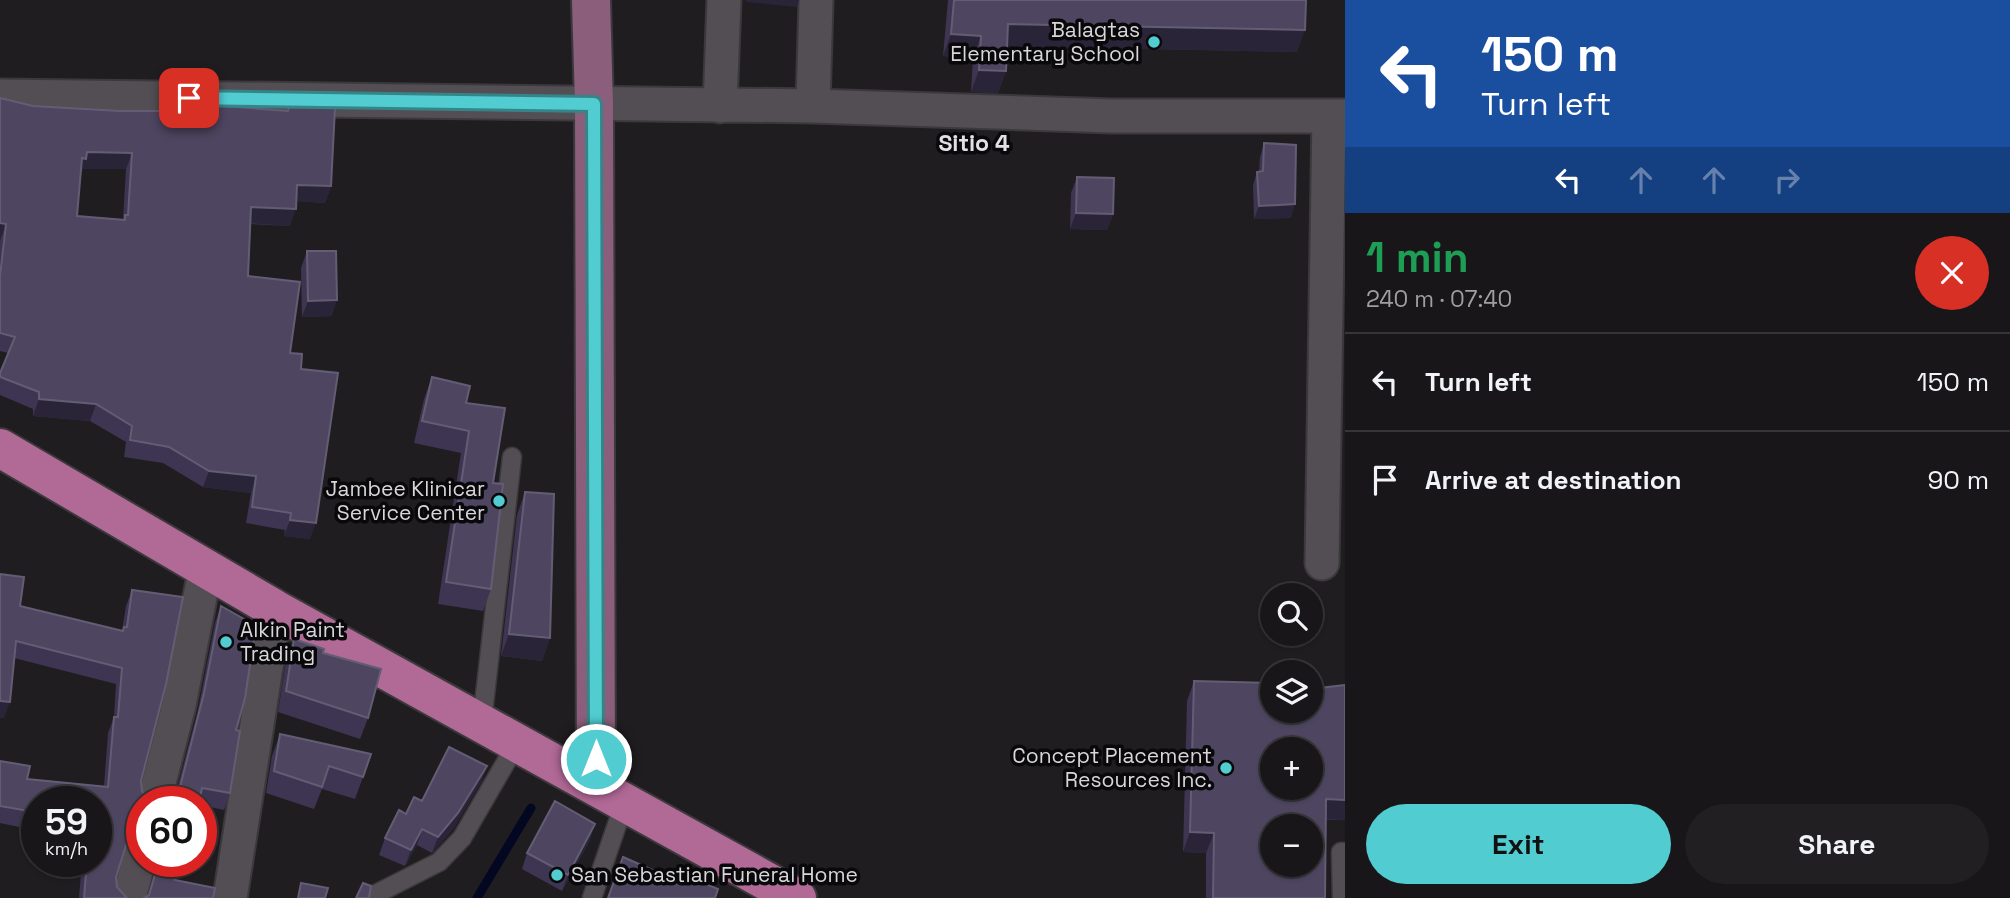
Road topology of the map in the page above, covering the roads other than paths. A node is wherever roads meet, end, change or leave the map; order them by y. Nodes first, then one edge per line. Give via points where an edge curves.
1 (591, 0) edge
2 (724, 0) edge
3 (816, 0) edge
4 (0, 96) edge
5 (594, 104) junction
6 (720, 106) junction
7 (813, 106) junction
8 (1337, 116) edge
9 (0, 448) edge
10 (512, 457) dead end
11 (1322, 563) dead end
12 (206, 566) junction
13 (275, 609) junction
14 (482, 722) junction
15 (517, 743) junction
16 (158, 786) edge
17 (610, 795) junction
18 (1345, 852) edge
19 (135, 877) edge
20 (129, 898) edge
21 (230, 898) edge
22 (368, 898) edge
23 (592, 898) edge
24 (797, 898) edge
25 (1342, 898) edge

1 - 5 main road
2 - 6 street
3 - 7 street
4 - 5 street
5 - 6 street
5 - 17 main road
6 - 7 street
7 - 8 street via 1112,116
8 - 11 street
9 - 12 highway
10 - 14 lane
12 - 13 highway
12 - 16 street
13 - 14 highway
13 - 21 street
14 - 15 highway
15 - 17 highway
15 - 22 lane via 462,838 439,862
17 - 23 lane
17 - 24 highway
18 - 25 lane via 1341,852
19 - 20 street

